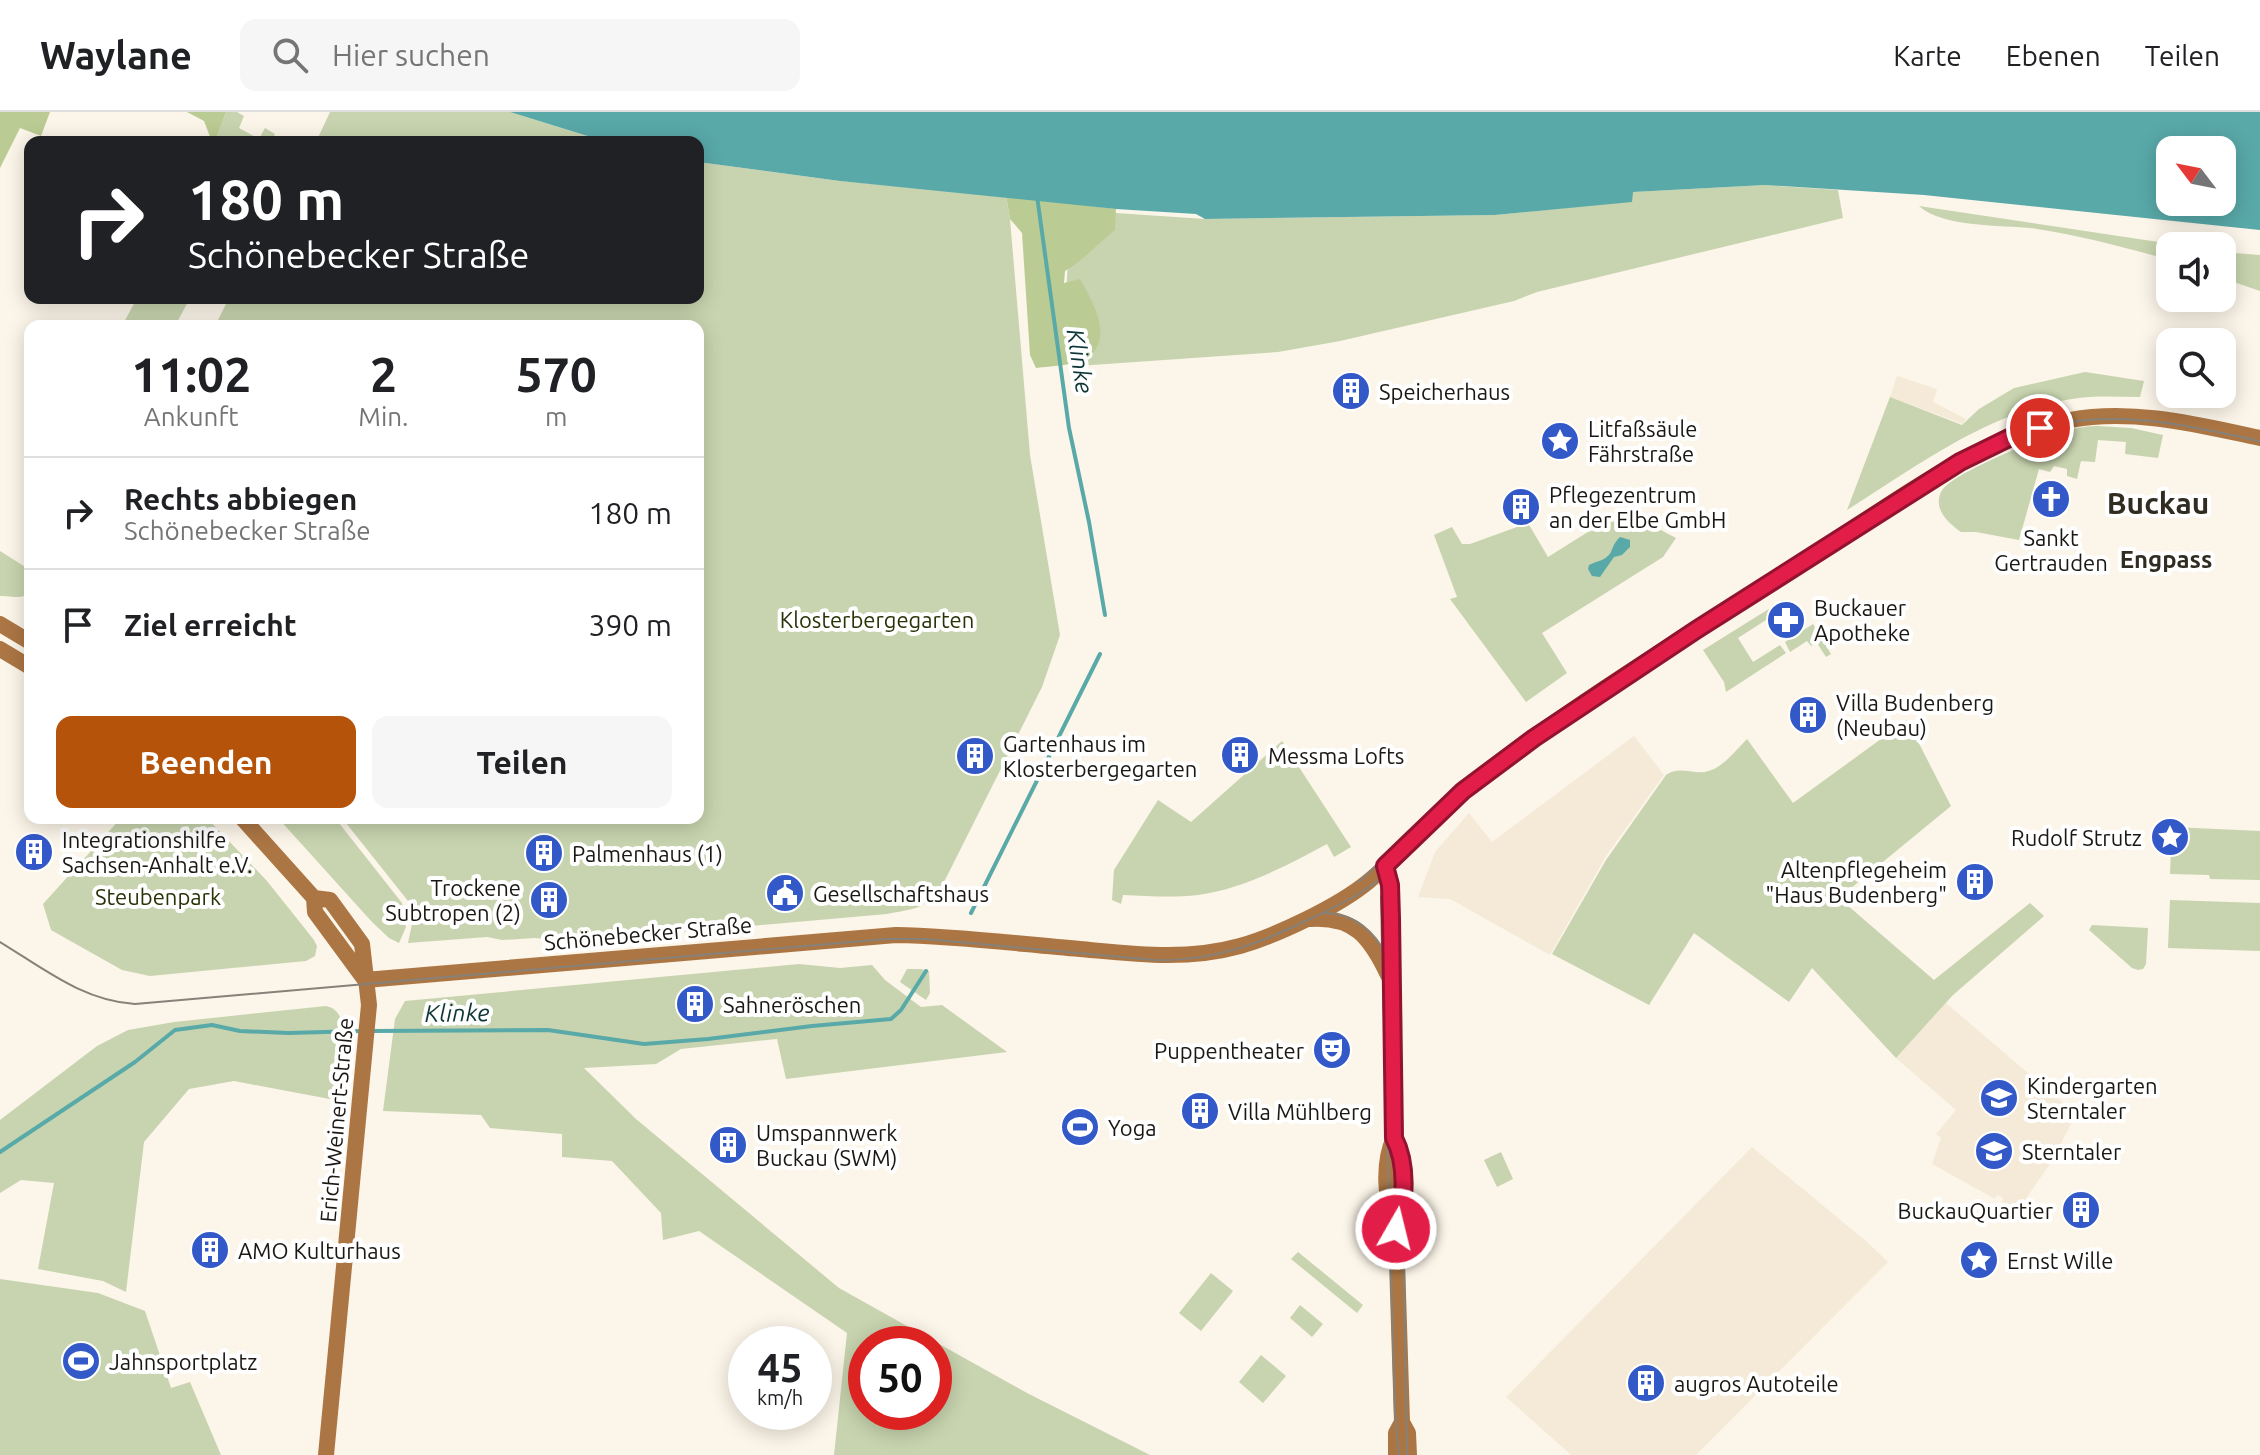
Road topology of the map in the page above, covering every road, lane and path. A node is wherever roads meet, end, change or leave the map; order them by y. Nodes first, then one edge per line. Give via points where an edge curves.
1 (2260, 438) edge
2 (0, 624) edge
3 (24, 638) edge
4 (0, 649) edge
5 (24, 663) edge
6 (247, 824) edge
7 (1385, 866) junction
8 (1300, 920) junction
9 (365, 980) junction
10 (1391, 980) junction
11 (1402, 1422) junction
12 (326, 1455) edge
13 (1396, 1455) edge
14 (1409, 1455) edge

1 - 7 main road, Schönebecker Straße via 2113,417 2054,424 1989,447 1917,488 1534,738 1463,791
2 - 3 main road
4 - 5 main road
6 - 9 main road, Erich-Weinert-Straße via 314,898 330,900 360,940
7 - 8 main road, Schönebecker Straße via 1346,897
7 - 10 main road
8 - 9 main road, Schönebecker Straße via 1240,946 1171,956 896,935
8 - 10 main road via 1328,919 1355,928 1373,945
9 - 12 main road, Erich-Weinert-Straße via 368,1021
10 - 11 main road via 1394,1138 1387,1156 1389,1211 1396,1227
11 - 13 main road
11 - 14 main road

